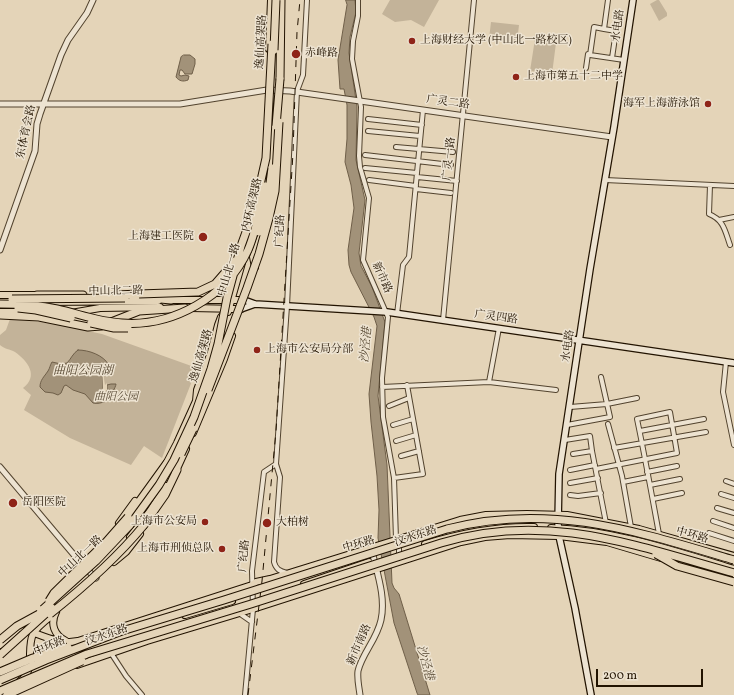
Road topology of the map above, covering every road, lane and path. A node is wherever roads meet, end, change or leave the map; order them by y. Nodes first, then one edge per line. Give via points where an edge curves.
1 (93, 0) edge
2 (271, 0) edge
3 (276, 0) edge
4 (282, 0) edge
5 (307, 0) edge
6 (358, 0) edge
7 (474, 0) edge
8 (608, 0) edge
9 (633, 0) edge
10 (604, 29) junction
11 (590, 55) junction
12 (612, 58) junction
13 (624, 60) junction
14 (586, 68) dead end
15 (280, 79) junction
16 (267, 90) junction
17 (280, 90) junction
18 (297, 91) junction
19 (358, 101) junction
20 (0, 104) edge
21 (43, 104) junction
22 (278, 105) junction
23 (423, 110) junction
24 (463, 116) junction
25 (368, 119) dead end
26 (422, 125) junction
27 (368, 131) dead end
28 (420, 136) junction
29 (612, 136) junction
30 (396, 146) dead end
31 (419, 148) junction
32 (453, 152) dead end
33 (365, 155) dead end
34 (418, 161) junction
35 (451, 165) dead end
36 (365, 168) dead end
37 (417, 175) junction
38 (369, 180) dead end
39 (605, 180) junction
40 (457, 181) junction
41 (710, 185) junction
42 (734, 186) edge
43 (416, 187) junction
44 (451, 193) dead end
45 (734, 217) edge
46 (257, 218) junction
47 (719, 220) junction
48 (730, 245) dead end
49 (0, 250) edge
50 (255, 271) junction
51 (0, 295) edge
52 (37, 295) junction
53 (200, 299) junction
54 (232, 299) junction
55 (171, 300) junction
56 (244, 300) junction
57 (17, 301) junction
58 (0, 302) edge
59 (255, 304) junction
60 (287, 306) junction
61 (0, 308) edge
62 (185, 308) junction
63 (236, 310) junction
64 (0, 312) edge
65 (385, 312) junction
66 (397, 314) junction
67 (0, 315) edge
68 (443, 320) junction
69 (499, 328) junction
70 (580, 340) junction
71 (726, 362) junction
72 (734, 363) edge
73 (217, 376) junction
74 (601, 377) dead end
75 (489, 382) junction
76 (407, 385) junction
77 (382, 386) junction
78 (556, 390) dead end
79 (409, 398) junction
80 (636, 398) dead end
81 (607, 404) junction
82 (388, 406) dead end
83 (570, 407) junction
84 (413, 419) junction
85 (704, 419) dead end
86 (608, 424) dead end
87 (393, 425) dead end
88 (567, 425) junction
89 (672, 425) junction
90 (640, 431) junction
91 (706, 432) dead end
92 (416, 435) junction
93 (674, 438) junction
94 (396, 440) dead end
95 (565, 440) junction
96 (642, 444) junction
97 (734, 445) edge
98 (614, 448) junction
99 (592, 451) junction
100 (419, 452) junction
101 (573, 454) dead end
102 (401, 456) dead end
103 (645, 459) junction
104 (167, 463) junction
105 (276, 464) junction
106 (619, 464) junction
107 (677, 466) dead end
108 (0, 467) edge
109 (595, 467) junction
110 (178, 469) junction
111 (570, 470) dead end
112 (647, 472) junction
113 (648, 477) junction
114 (394, 478) junction
115 (598, 478) junction
116 (680, 479) dead end
117 (623, 482) junction
118 (726, 482) dead end
119 (570, 483) dead end
120 (734, 484) edge
121 (650, 485) junction
122 (601, 493) junction
123 (682, 493) dead end
124 (721, 494) dead end
125 (570, 495) dead end
126 (734, 498) edge
127 (653, 499) junction
128 (717, 508) dead end
129 (734, 511) edge
130 (558, 514) junction
131 (476, 517) junction
132 (713, 521) dead end
133 (606, 523) junction
134 (558, 525) junction
135 (466, 527) junction
136 (631, 527) junction
137 (734, 528) edge
138 (481, 530) junction
139 (709, 533) dead end
140 (659, 534) junction
141 (559, 536) junction
142 (611, 536) junction
143 (396, 539) junction
144 (469, 540) junction
145 (680, 540) junction
146 (734, 541) edge
147 (374, 546) junction
148 (624, 548) junction
149 (645, 548) junction
150 (399, 550) junction
151 (347, 555) junction
152 (654, 556) junction
153 (734, 556) edge
154 (704, 557) junction
155 (374, 558) junction
156 (734, 560) edge
157 (397, 562) junction
158 (675, 562) junction
159 (734, 563) edge
160 (83, 565) junction
161 (380, 568) junction
162 (338, 569) junction
163 (734, 569) edge
164 (734, 572) edge
165 (289, 573) junction
166 (354, 576) junction
167 (95, 577) junction
168 (734, 582) edge
169 (252, 585) junction
170 (253, 597) junction
171 (253, 609) junction
172 (58, 610) junction
173 (41, 611) junction
174 (168, 612) junction
175 (239, 613) junction
176 (184, 616) junction
177 (252, 622) junction
178 (23, 630) junction
179 (122, 631) junction
180 (34, 632) junction
181 (0, 640) edge
182 (68, 642) junction
183 (0, 645) edge
184 (30, 647) junction
185 (0, 648) edge
186 (113, 650) junction
187 (0, 656) edge
188 (0, 672) edge
189 (25, 677) junction
190 (0, 680) edge
191 (25, 684) junction
192 (9, 685) junction
193 (0, 690) edge
194 (1, 695) edge
195 (7, 695) edge
196 (142, 695) edge
197 (245, 695) edge
198 (360, 695) edge
199 (591, 695) edge

1 - 21 street, 东体育会路 via 64,48
2 - 16 main road, 中山北一路
3 - 46 highway, 内环高架路, bridge via 272,124 265,183
3 - 173 highway, 逸仙高架路, bridge via 266,158 227,298 211,370 194,417 160,485 130,525 96,561
4 - 15 highway, 内环高架路
4 - 17 main road, 中山北一路
5 - 18 street, 广纪路 via 303,76
6 - 19 street, 新市路 via 352,59
7 - 24 street, 广灵一路
8 - 10 street
9 - 13 main road, 水电路
10 - 11 street via 594,27
10 - 12 street via 616,30
11 - 12 street
11 - 14 street via 588,54
12 - 13 street
13 - 29 main road, 水电路
15 - 22 highway, 内环高架路, bridge
15 - 50 highway, bridge via 280,159 276,204
16 - 17 street
16 - 21 street via 180,104
16 - 46 main road, 中山北一路 via 263,170
17 - 18 street, 广灵二路
17 - 50 main road, 中山北一路 via 277,171 272,200 253,257
18 - 19 street, 广灵二路
18 - 60 street, 广纪路
19 - 23 street, 广灵二路
19 - 65 street, 新市路 via 361,110 360,167 369,198 363,260
20 - 21 street
21 - 49 street, 东体育会路 via 37,124 35,151
22 - 61 highway, 内环高架路, bridge via 268,198 262,224 245,265 210,302 167,323 140,328 114,328 36,310
22 - 178 highway, 逸仙高架路, bridge via 275,191 269,218 247,288 187,443 152,503 128,535 90,574
23 - 24 street, 广灵二路
23 - 26 street
24 - 29 street, 广灵二路
24 - 40 street, 广灵一路
25 - 26 street
26 - 28 street
27 - 28 street
28 - 31 street
29 - 39 main road, 水电路
30 - 31 street
31 - 32 street
31 - 34 street
33 - 34 street
34 - 35 street
34 - 37 street
36 - 37 street
37 - 40 street
37 - 43 street
38 - 43 street
39 - 41 street
39 - 70 main road, 水电路
40 - 68 street, 广灵一路
41 - 42 street
41 - 47 street via 709,214
43 - 44 street
43 - 66 street via 409,257 403,265
45 - 47 street
46 - 52 highway, bridge via 242,252 230,268 215,284 198,292
46 - 53 main road via 234,269
46 - 54 main road, 中山北一路
46 - 58 highway, 内环高架路, bridge via 247,251 228,279 206,299 166,319 140,324 121,323 34,305
47 - 48 street
50 - 56 main road, 中山北一路
51 - 52 main road
52 - 57 main road
53 - 54 main road, 中山北二路
53 - 55 main road, 中山北二路
54 - 56 main road, 中山北二路
54 - 63 main road, 中山北一路
55 - 57 main road, 中山北二路
55 - 58 highway, bridge via 125,298
56 - 59 main road, 广灵四路
56 - 63 main road, 中山北一路
57 - 58 main road, 中山北二路
59 - 60 main road, 广灵四路
59 - 63 main road, 广灵四路
60 - 65 main road, 广灵四路
60 - 105 street, 广纪路
62 - 63 main road, 中山北二路
62 - 64 main road, 中山北二路 via 158,306 89,309 53,315
62 - 67 highway via 139,312 88,328 27,316
63 - 73 main road, 中山北一路 via 224,359
63 - 73 main road, 中山北一路 via 225,340
63 - 104 main road, 中山北一路 via 220,317 197,390 196,401
65 - 66 main road, 广灵四路
65 - 77 street, 新市路 via 388,320
66 - 68 main road, 广灵四路
68 - 69 main road, 广灵四路
69 - 70 main road, 广灵四路
69 - 75 street
70 - 71 main road, 广灵四路
70 - 83 main road, 水电路
71 - 72 main road, 广灵四路
71 - 97 street via 723,392
73 - 110 main road, 中山北一路
74 - 81 street
75 - 76 street
75 - 78 street
76 - 77 street
76 - 79 street
77 - 114 street, 新市路 via 383,417
79 - 82 street
79 - 84 street
80 - 81 street
81 - 83 street
81 - 88 street via 610,417
83 - 88 main road, 水电路
84 - 87 street
84 - 92 street
85 - 89 street
86 - 98 street
88 - 95 main road, 水电路
89 - 90 street
89 - 90 street via 670,412 637,419
89 - 93 street
90 - 96 street
91 - 93 street
92 - 94 street
92 - 100 street
93 - 96 street
93 - 103 street via 677,453
95 - 99 street via 590,436
95 - 130 main road, 水电路
96 - 98 street
96 - 103 street
98 - 106 street
99 - 101 street
99 - 109 street
100 - 102 street
100 - 114 street via 423,474
103 - 106 street
103 - 112 street
104 - 160 main road, 中山北一路
104 - 173 highway, bridge via 128,517 102,547 54,593
105 - 165 street, 广纪路 via 280,477 274,562 280,571
105 - 169 street, 广纪路 via 264,472
106 - 109 street
106 - 117 street
107 - 112 street
108 - 160 street
109 - 111 street
109 - 115 street
110 - 167 main road, 中山北一路 via 150,511
110 - 178 highway, bridge via 165,495 144,525 111,563 87,585
112 - 113 street
113 - 117 street
113 - 121 street
114 - 143 street, 新市路
115 - 119 street
115 - 122 street
116 - 121 street
117 - 136 street
118 - 120 street
121 - 127 street
122 - 125 street
122 - 133 street
123 - 127 street
124 - 126 street
127 - 140 street
128 - 129 street
130 - 131 main road, 汶水东路
130 - 133 main road, 汶水东路
130 - 134 main road, 水电路
131 - 135 main road
131 - 143 main road, 汶水东路
132 - 137 street
133 - 136 main road, 汶水东路
134 - 135 main road, 汶水东路 via 534,520 490,522
134 - 138 main road, 汶水东路
134 - 141 main road, 水电路
134 - 142 main road, 汶水东路
134 - 154 main road, 汶水东路 via 582,524 621,532
135 - 150 main road, 汶水东路
136 - 140 main road, 汶水东路
138 - 144 main road
138 - 150 main road, 汶水东路
139 - 146 street
140 - 145 main road, 汶水东路
141 - 144 main road, 汶水东路 via 510,535
141 - 148 main road, 汶水东路 via 607,542
141 - 199 main road, 水电路
142 - 148 main road
142 - 154 main road, 汶水东路
143 - 147 main road, 汶水东路
143 - 150 street, 新市路
144 - 157 main road, 汶水东路
145 - 153 main road, 汶水东路
145 - 154 main road
147 - 151 main road, 汶水东路
147 - 155 street, 新市南路
148 - 152 main road, 汶水东路
149 - 164 highway, 中环路, bridge
149 - 168 highway, bridge via 677,566
149 - 186 highway, 中环路, bridge via 568,532 517,530 470,534
150 - 155 main road, 汶水东路
150 - 157 street
151 - 162 main road
151 - 165 main road, 汶水东路
152 - 158 main road, 汶水东路
152 - 168 street via 676,567
154 - 158 main road
154 - 159 main road, 汶水东路
154 - 163 main road, 汶水东路
155 - 161 street, 新市南路
155 - 162 main road, 汶水东路
156 - 179 highway, 中环路, bridge via 619,527 570,519 498,519 446,528
157 - 161 main road, 汶水东路
158 - 168 main road, 汶水东路
160 - 167 street
160 - 178 main road, 中山北一路 via 78,574
161 - 166 main road, 汶水东路
161 - 198 street, 新市南路 via 383,612 378,631 359,669
162 - 166 main road
162 - 170 main road, 汶水东路
165 - 169 main road, 汶水东路
166 - 171 main road, 汶水东路
167 - 172 main road, 中山北一路 via 85,583
169 - 170 street
169 - 174 main road, 汶水东路
170 - 171 street
170 - 176 main road, 汶水东路
170 - 191 main road, 汶水东路 via 76,657
171 - 175 main road, 汶水东路
171 - 177 street
172 - 180 main road, 中山北一路
172 - 182 main road via 53,626 59,637
173 - 181 highway, bridge
173 - 185 highway, 逸仙高架路, bridge
174 - 176 main road
174 - 182 main road, 汶水东路
175 - 177 street
175 - 186 main road, 汶水东路
176 - 182 main road, 汶水东路 via 93,643
177 - 197 street
178 - 180 main road, 汶水东路
178 - 183 main road, 中山北一路
178 - 187 highway, 逸仙高架路, bridge
179 - 188 highway, bridge via 33,658
179 - 190 highway, 中环路, bridge
180 - 182 main road, 汶水东路
180 - 184 main road
184 - 189 main road
184 - 192 main road via 24,672
186 - 191 main road, 汶水东路
186 - 193 highway, 中环路, bridge via 87,654
186 - 195 highway, bridge
186 - 196 street via 126,676
189 - 192 main road
189 - 194 main road
191 - 194 main road, 汶水东路
192 - 193 main road

